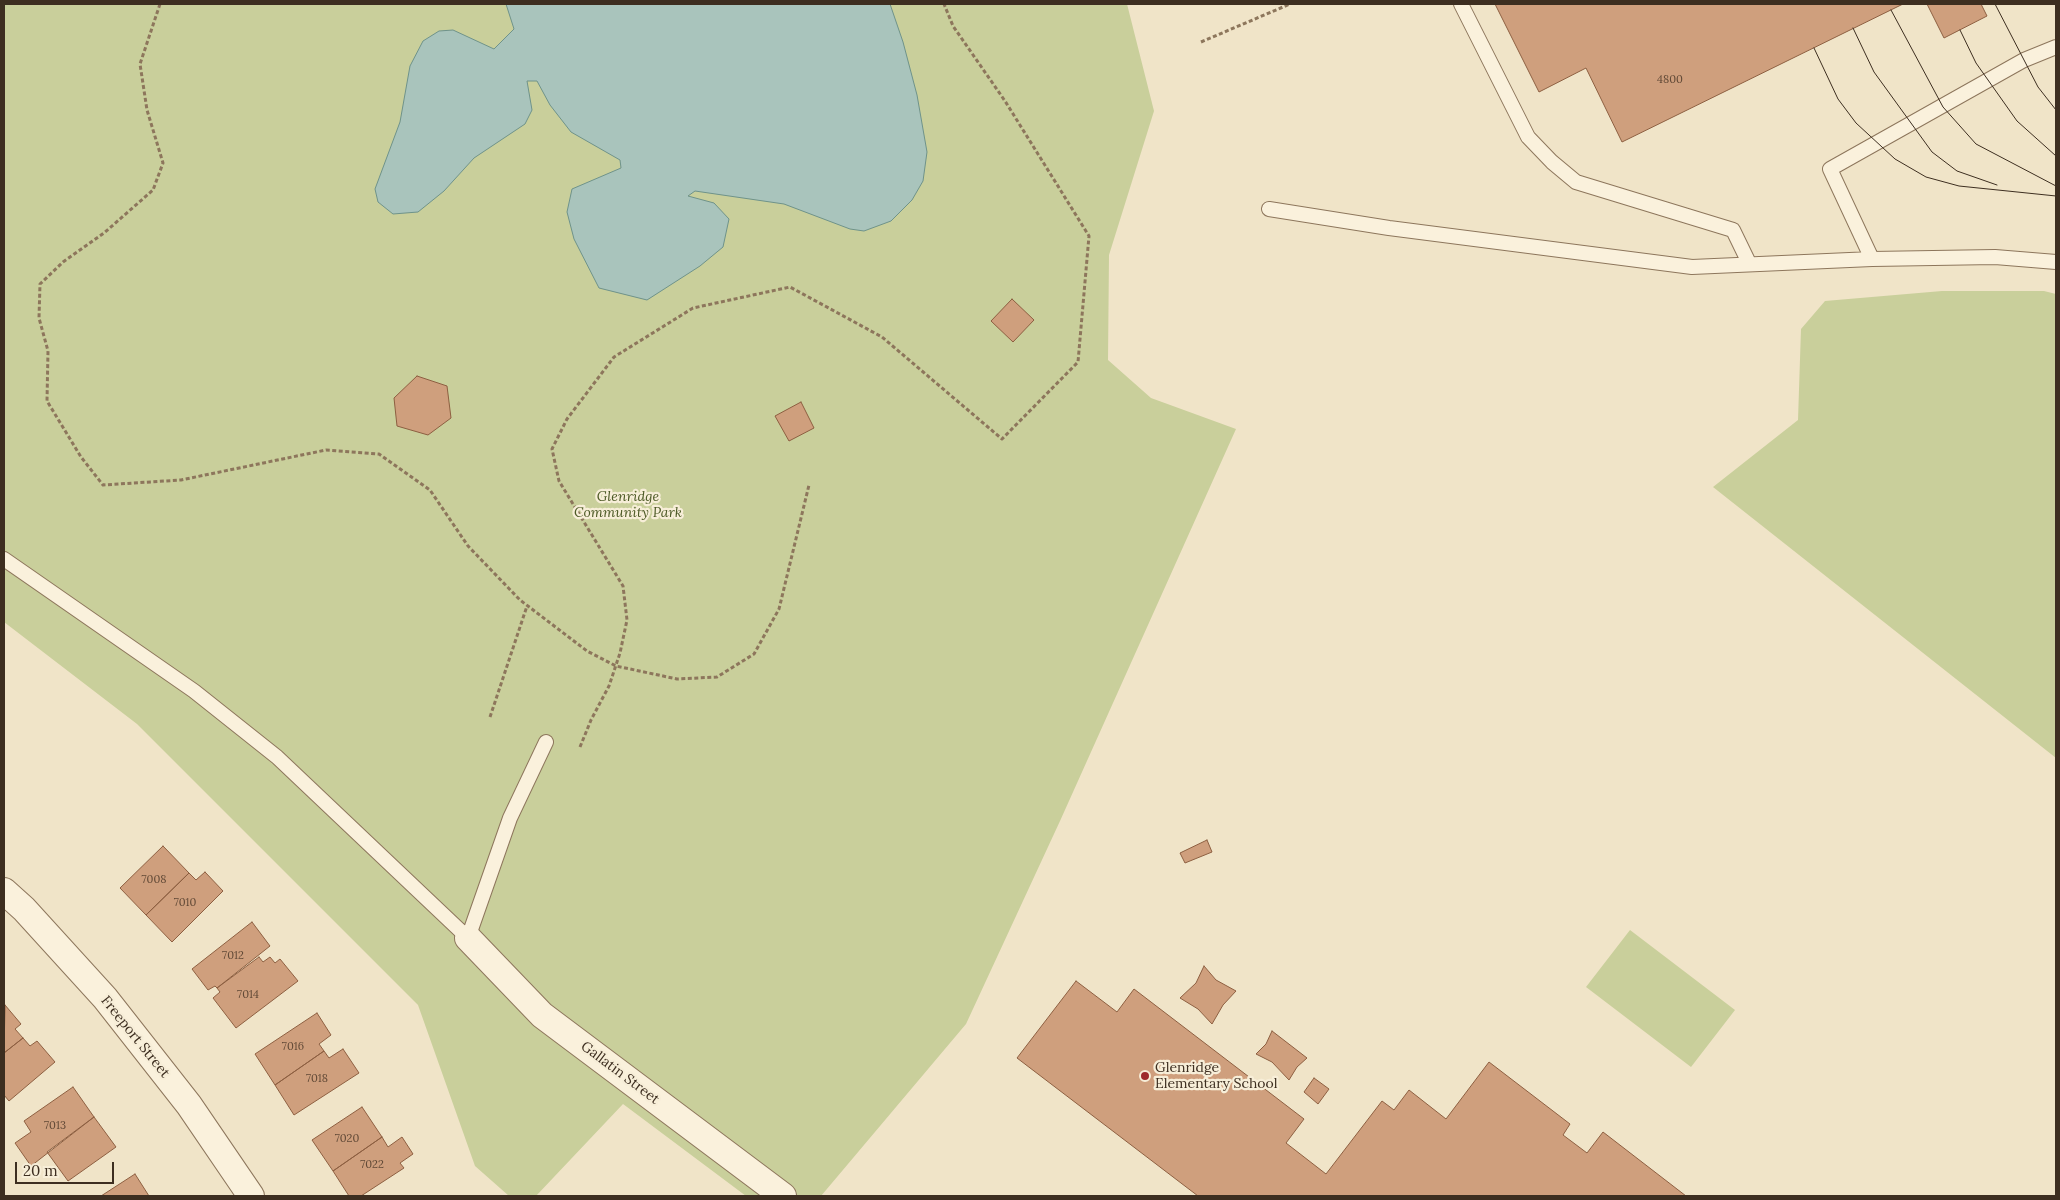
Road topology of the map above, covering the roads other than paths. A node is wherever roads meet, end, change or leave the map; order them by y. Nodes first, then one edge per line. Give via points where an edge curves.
1 (1461, 4) edge
2 (2056, 48) edge
3 (1269, 209) dead end
4 (1872, 259) junction
5 (2056, 262) edge
6 (1749, 264) junction
7 (4, 559) edge
8 (546, 742) dead end
9 (4, 891) edge
10 (468, 938) junction
11 (251, 1196) edge
12 (783, 1196) edge

1 - 6 lane via 1528,137 1552,162 1576,182 1733,230
2 - 4 lane via 2024,60 1830,169
3 - 6 lane via 1389,228 1692,266
4 - 5 lane via 1995,258
4 - 6 lane
7 - 10 lane via 194,691 277,757
8 - 10 lane via 510,818
9 - 11 street, Freeport Street via 105,998 189,1105
10 - 12 street, Gallatin Street via 542,1015

